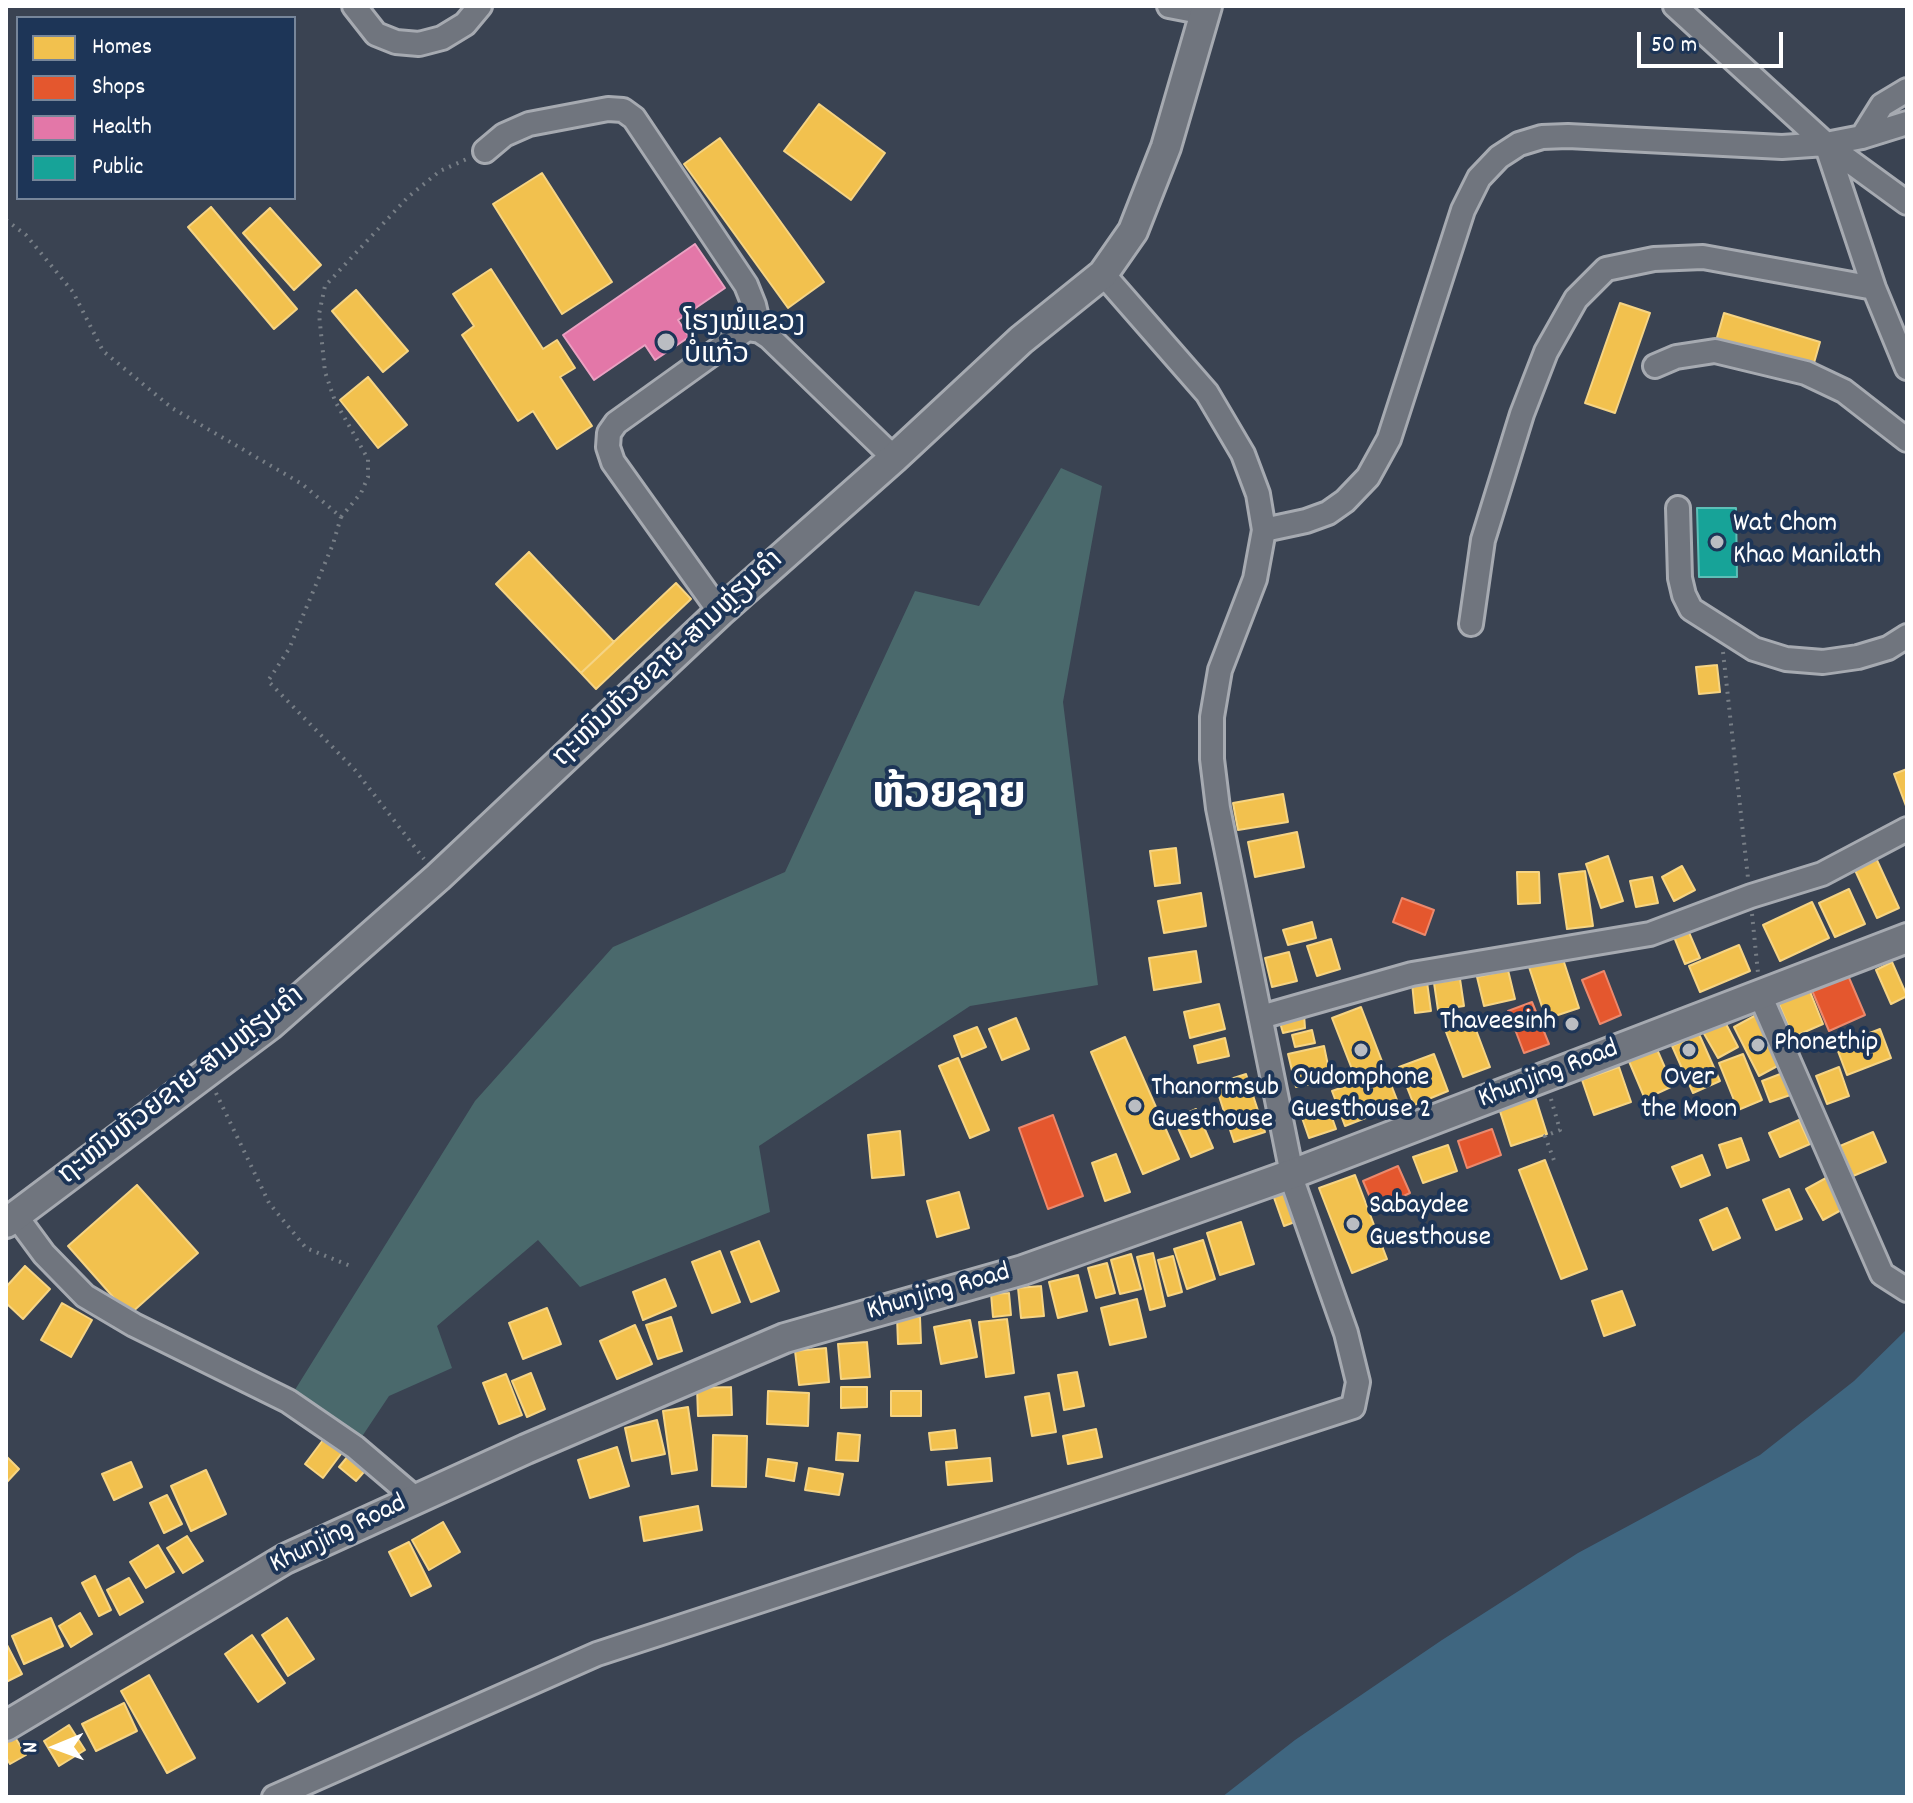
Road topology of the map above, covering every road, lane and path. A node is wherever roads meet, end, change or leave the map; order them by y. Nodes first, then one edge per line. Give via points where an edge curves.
1 (354, 6) edge
2 (480, 6) edge
3 (1169, 6) edge
4 (1675, 6) edge
5 (1206, 9) edge
6 (1907, 90) edge
7 (1907, 123) edge
8 (1862, 137) junction
9 (1826, 144) junction
10 (485, 151) joint
11 (1907, 203) edge
12 (6, 220) edge
13 (1103, 274) junction
14 (1874, 288) junction
15 (760, 331) junction
16 (1655, 366) dead end
17 (1907, 368) edge
18 (1907, 440) edge
19 (894, 458) junction
20 (1678, 508) dead end
21 (341, 517) junction
22 (1264, 530) junction
23 (720, 612) junction
24 (1471, 624) dead end
25 (1721, 629) junction
26 (1907, 636) edge
27 (1907, 829) edge
28 (438, 877) junction
29 (1751, 896) junction
30 (1907, 938) edge
31 (1760, 995) junction
32 (1261, 1017) junction
33 (207, 1073) junction
34 (1544, 1078) junction
35 (1555, 1163) dead end
36 (1291, 1174) junction
37 (11, 1220) edge
38 (353, 1267) dead end
39 (1907, 1290) edge
40 (416, 1499) junction
41 (6, 1726) edge
42 (274, 1797) edge

1 - 2 street via 376,34 419,44 465,24
3 - 5 street
4 - 9 street
5 - 13 main road, ຖະໜົນຫ້ວຍຊາຍ-ສາມຫຼ່ຽມຄຳ via 1166,147 1133,231
6 - 8 street via 1882,105
7 - 8 street
8 - 9 street
9 - 11 street
9 - 14 street
9 - 22 street via 1542,137 1499,157 1479,178 1463,210 1389,439 1368,477 1328,513
10 - 15 street via 529,124 623,110 634,118 746,285
10 - 21 path via 440,171 408,197 325,286 319,314 325,372 368,459 361,493
12 - 21 path via 26,235 73,292 103,351 172,408 302,484
13 - 19 main road, ຖະໜົນຫ້ວຍຊາຍ-ສາມຫຼ່ຽມຄຳ via 1021,340
13 - 22 street via 1207,393 1243,454
14 - 17 street
14 - 24 street via 1703,257 1654,259 1606,269 1576,299 1546,352 1522,414 1483,540
15 - 19 street
15 - 23 street via 738,333 609,433 613,462
16 - 18 street via 1715,351 1806,373 1844,391
19 - 23 main road, ຖະໜົນຫ້ວຍຊາຍ-ສາມຫຼ່ຽມຄຳ
20 - 25 street via 1684,595 1691,609
21 - 28 path via 289,649 268,681 355,770
22 - 32 street via 1255,579 1220,670 1212,717 1218,808
23 - 28 main road, ຖະໜົນຫ້ວຍຊາຍ-ສາມຫຼ່ຽມຄຳ
25 - 26 street via 1754,649 1823,662 1888,648
25 - 29 path
27 - 29 street via 1822,874
28 - 33 main road, ຖະໜົນຫ້ວຍຊາຍ-ສາມຫຼ່ຽມຄຳ via 270,1025
29 - 31 path
29 - 32 street via 1650,934 1412,974
30 - 31 main road, Khunjing Road
31 - 34 main road, Khunjing Road
31 - 39 street via 1882,1274
32 - 36 street
33 - 37 main road, ຖະໜົນຫ້ວຍຊາຍ-ສາມຫຼ່ຽມຄຳ
33 - 38 path via 269,1203 306,1248
34 - 35 path via 1560,1130 1545,1136
34 - 36 main road, Khunjing Road
36 - 40 main road, Khunjing Road via 1023,1270 785,1338
36 - 42 street via 1346,1333 1358,1382 1353,1407 597,1654
37 - 40 street via 85,1296 288,1401 355,1447
40 - 41 main road, Khunjing Road via 285,1559

